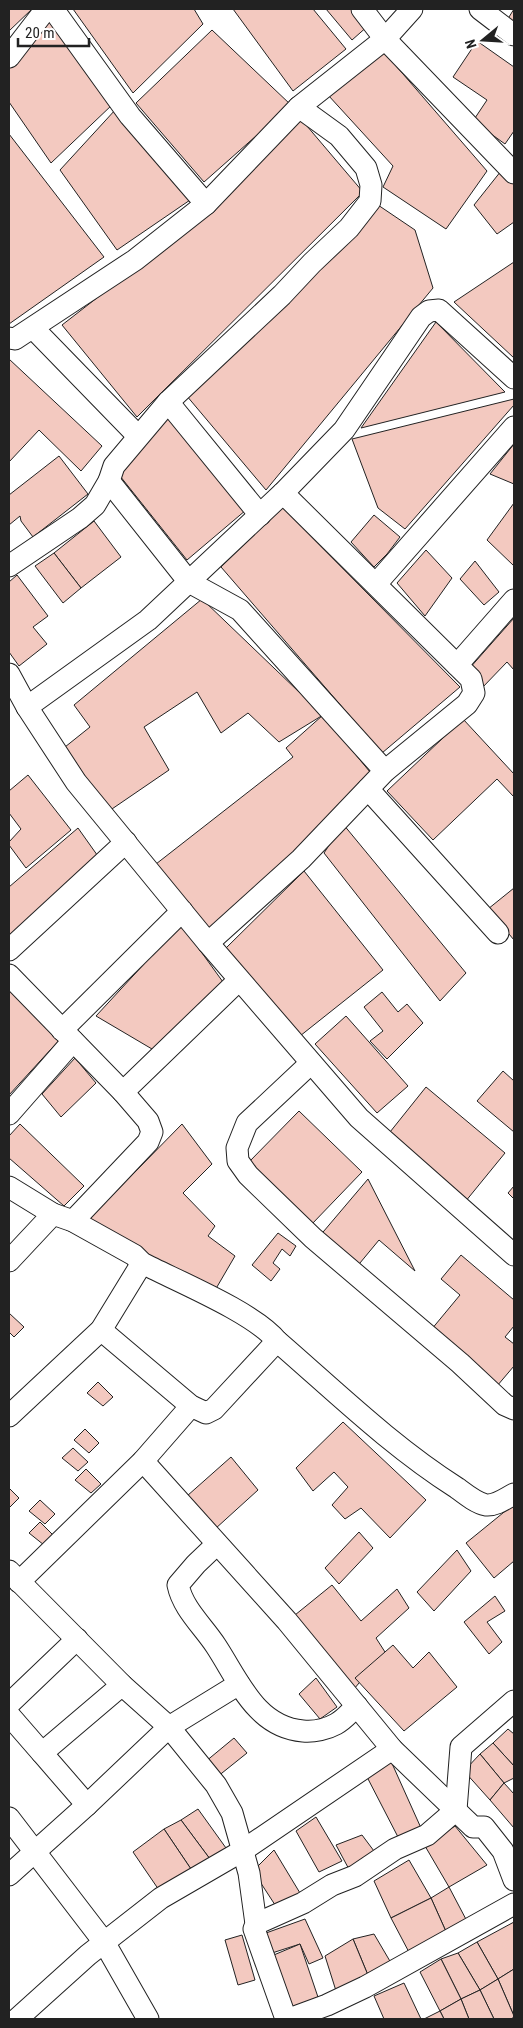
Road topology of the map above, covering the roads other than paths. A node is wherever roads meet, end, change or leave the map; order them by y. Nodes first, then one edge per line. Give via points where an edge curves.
1 (46, 9) edge
2 (53, 9) edge
3 (362, 9) edge
4 (412, 9) edge
5 (480, 9) edge
6 (514, 35) edge
7 (385, 39) junction
8 (9, 56) edge
9 (299, 107) junction
10 (512, 167) edge
11 (206, 204) junction
12 (33, 328) junction
13 (9, 338) edge
14 (514, 378) edge
15 (168, 402) junction
16 (514, 427) edge
17 (138, 436) junction
18 (109, 481) junction
19 (283, 493) junction
20 (260, 516) junction
21 (9, 566) edge
22 (189, 582) junction
23 (376, 584) junction
24 (514, 600) edge
25 (457, 665) junction
26 (9, 674) edge
27 (20, 704) edge
28 (385, 771) junction
29 (368, 789) junction
30 (126, 842) junction
31 (182, 911) junction
32 (498, 933) dead end
33 (208, 943) junction
34 (9, 950) edge
35 (9, 975) edge
36 (239, 980) junction
37 (68, 1035) junction
38 (311, 1063) junction
39 (123, 1092) junction
40 (9, 1114) edge
41 (9, 1187) edge
42 (53, 1214) junction
43 (73, 1221) junction
44 (514, 1255) edge
45 (9, 1261) edge
46 (142, 1264) junction
47 (101, 1330) junction
48 (278, 1341) junction
49 (190, 1406) junction
50 (514, 1409) edge
51 (9, 1416) edge
52 (143, 1461) junction
53 (514, 1494) edge
54 (217, 1544) junction
55 (14, 1576) edge
56 (77, 1639) junction
57 (122, 1684) junction
58 (239, 1684) junction
59 (514, 1701) edge
60 (9, 1704) edge
61 (357, 1706) junction
62 (9, 1715) edge
63 (169, 1727) junction
64 (392, 1749) junction
65 (42, 1753) junction
66 (87, 1805) junction
67 (456, 1810) junction
68 (9, 1818) edge
69 (508, 1847) edge
70 (35, 1851) junction
71 (242, 1851) junction
72 (9, 1875) edge
73 (514, 1880) edge
74 (514, 1904) edge
75 (256, 1924) junction
76 (104, 1942) junction
77 (17, 2019) edge
78 (148, 2019) edge
79 (287, 2019) edge

1 - 8 street
2 - 11 street via 130,116
3 - 7 street
4 - 7 street
5 - 6 street
7 - 9 street
7 - 10 street
9 - 11 street
9 - 15 street via 338,136 366,168 371,185 370,201 349,228 282,295
11 - 12 street via 135,260
12 - 13 street via 15,339
12 - 17 street
14 - 19 street via 439,310 429,311 421,316 344,430
15 - 17 street
15 - 20 street
16 - 23 street
17 - 18 street via 114,466
18 - 21 street via 95,505 80,518
18 - 22 street
19 - 20 street
19 - 23 street
20 - 22 street
22 - 27 street via 148,620
22 - 28 street via 240,610
23 - 25 street
24 - 25 street
25 - 28 street via 471,680 474,693 467,704
26 - 27 street
27 - 30 street via 76,782
28 - 29 street
29 - 32 street
29 - 33 street via 301,860
30 - 31 street
30 - 34 street
31 - 33 street
31 - 37 street
33 - 36 street
35 - 37 street
36 - 38 street
36 - 39 street
37 - 39 street
37 - 40 street
38 - 44 street via 358,1118
38 - 50 street via 248,1123 237,1148 238,1161 248,1175 313,1238 505,1405
39 - 43 street via 148,1121 152,1132 148,1142
41 - 42 street
42 - 43 street
42 - 45 street
43 - 46 street via 134,1255
46 - 47 street
46 - 48 street via 234,1310 270,1332
47 - 49 street
47 - 51 street
48 - 49 street via 210,1412 206,1414
48 - 53 street via 379,1432 467,1495 486,1505 498,1503
49 - 52 street
52 - 54 street
52 - 55 street
54 - 58 street via 178,1585 181,1596 215,1643
54 - 61 street via 287,1621
55 - 56 street
56 - 57 street
56 - 60 street
57 - 63 street
57 - 65 street
58 - 61 street via 268,1720 294,1730 312,1732 336,1724
58 - 63 street
59 - 67 street via 461,1747
61 - 64 street
62 - 65 street
63 - 66 street
63 - 71 street via 216,1784 232,1813
64 - 67 street
64 - 71 street
65 - 66 street
66 - 70 street
67 - 69 street via 473,1827 484,1827
67 - 75 street via 427,1835 395,1849 356,1876
68 - 70 street
69 - 73 street
70 - 72 street
70 - 76 street
71 - 75 street via 249,1873
71 - 76 street via 161,1898
74 - 79 street via 365,1986 327,2005
75 - 79 street via 254,1929
76 - 77 street
76 - 78 street

